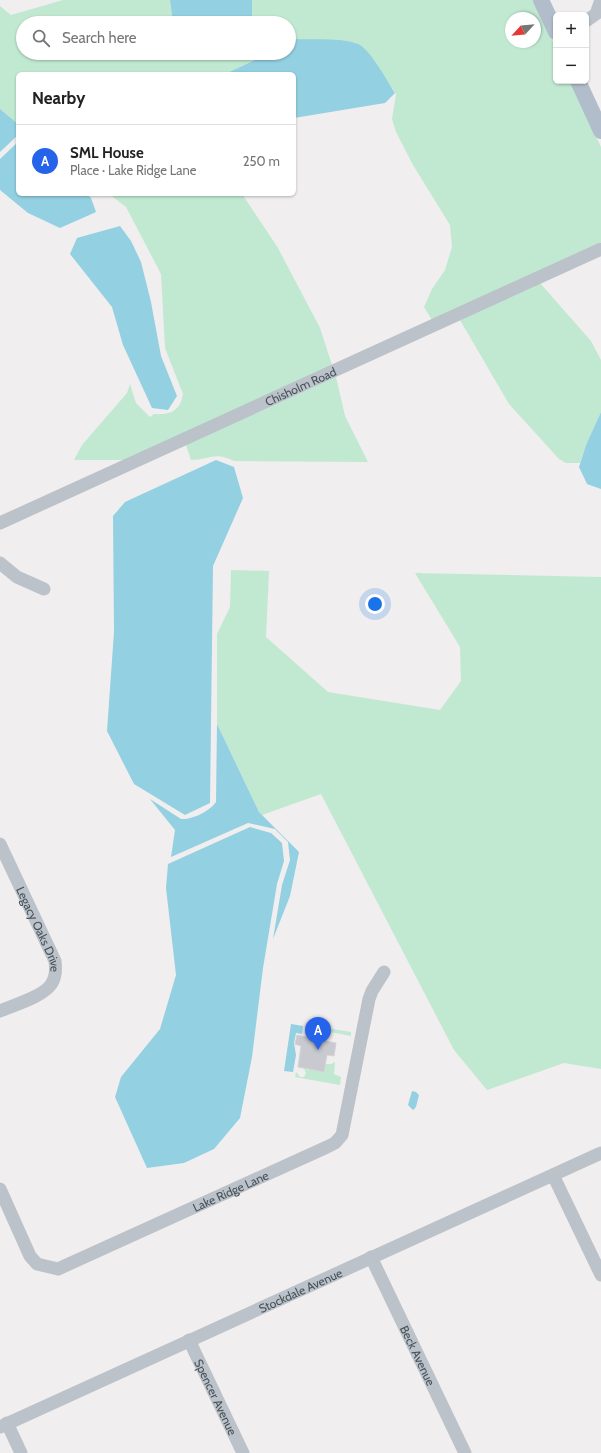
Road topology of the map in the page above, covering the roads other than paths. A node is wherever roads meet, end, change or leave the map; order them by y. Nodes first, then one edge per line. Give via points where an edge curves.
1 (541, 0) edge
2 (601, 0) edge
3 (589, 19) edge
4 (553, 26) edge
5 (579, 84) edge
6 (601, 130) edge
7 (601, 249) edge
8 (0, 523) edge
9 (0, 563) edge
10 (44, 590) dead end
11 (0, 844) edge
12 (384, 972) dead end
13 (0, 1011) edge
14 (601, 1153) edge
15 (553, 1175) junction
16 (0, 1189) edge
17 (3, 1204) edge
18 (372, 1257) junction
19 (601, 1275) edge
20 (190, 1340) junction
21 (4, 1425) edge
22 (22, 1453) edge
23 (244, 1453) edge
24 (466, 1453) edge

1 - 4 main road
2 - 3 street via 596,14
5 - 6 main road
7 - 8 street, Chisholm Road
9 - 10 street via 17,577
11 - 13 street, Legacy Oaks Drive via 55,961 56,972 52,983 45,991
12 - 17 street, Lake Ridge Lane via 372,991 342,1135 335,1143 58,1269 37,1264 30,1256
14 - 15 street, Stockdale Avenue
15 - 18 street, Stockdale Avenue
15 - 19 street
16 - 17 street, Lake Ridge Lane
18 - 20 street, Stockdale Avenue
18 - 24 street, Beck Avenue
20 - 21 street, Stockdale Avenue
20 - 23 street, Spencer Avenue
21 - 22 street

